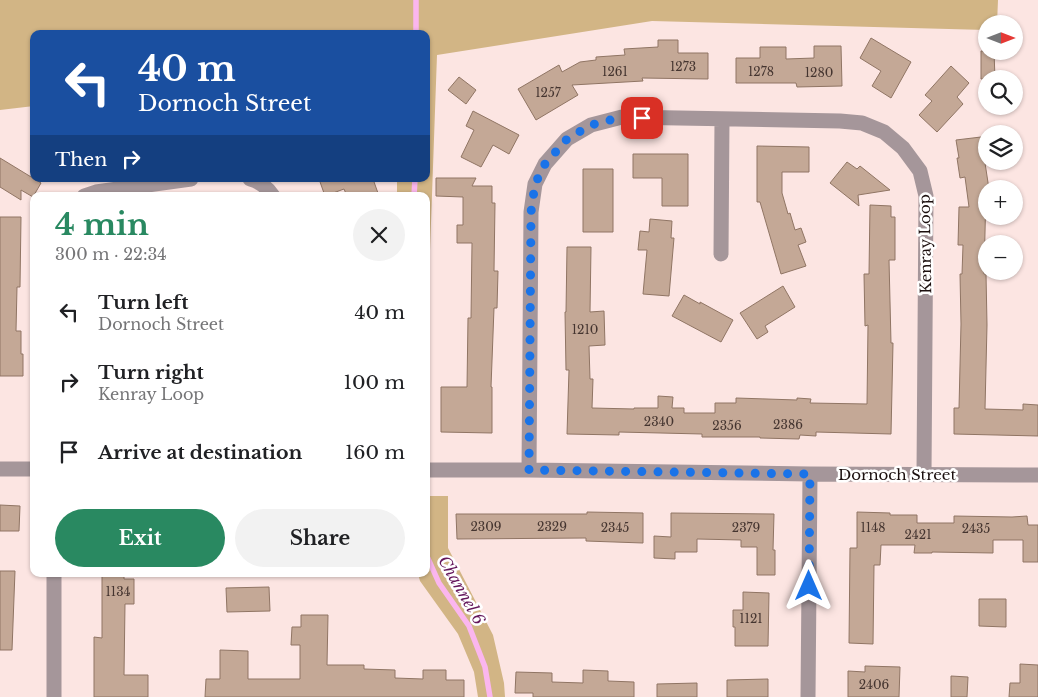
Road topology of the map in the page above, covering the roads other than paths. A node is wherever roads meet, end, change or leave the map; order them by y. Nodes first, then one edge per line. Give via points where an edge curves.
1 (722, 119) junction
2 (170, 182) edge
3 (257, 182) edge
4 (96, 192) edge
5 (270, 192) edge
6 (721, 254) dead end
7 (0, 469) edge
8 (30, 469) edge
9 (430, 470) edge
10 (529, 470) junction
11 (810, 474) junction
12 (924, 474) junction
13 (1038, 475) edge
14 (54, 577) edge
15 (54, 697) edge
16 (808, 697) edge

1 - 6 street
1 - 10 street, Kenray Loop via 622,117 591,125 567,139 545,164 535,184 531,212
1 - 12 street, Kenray Loop via 862,123 884,132 903,148 920,170 926,196
2 - 4 street
3 - 5 street
7 - 8 street
9 - 10 street, Dornoch Street
10 - 11 street, Dornoch Street
11 - 12 street, Dornoch Street
11 - 16 street
12 - 13 street, Dornoch Street
14 - 15 street

